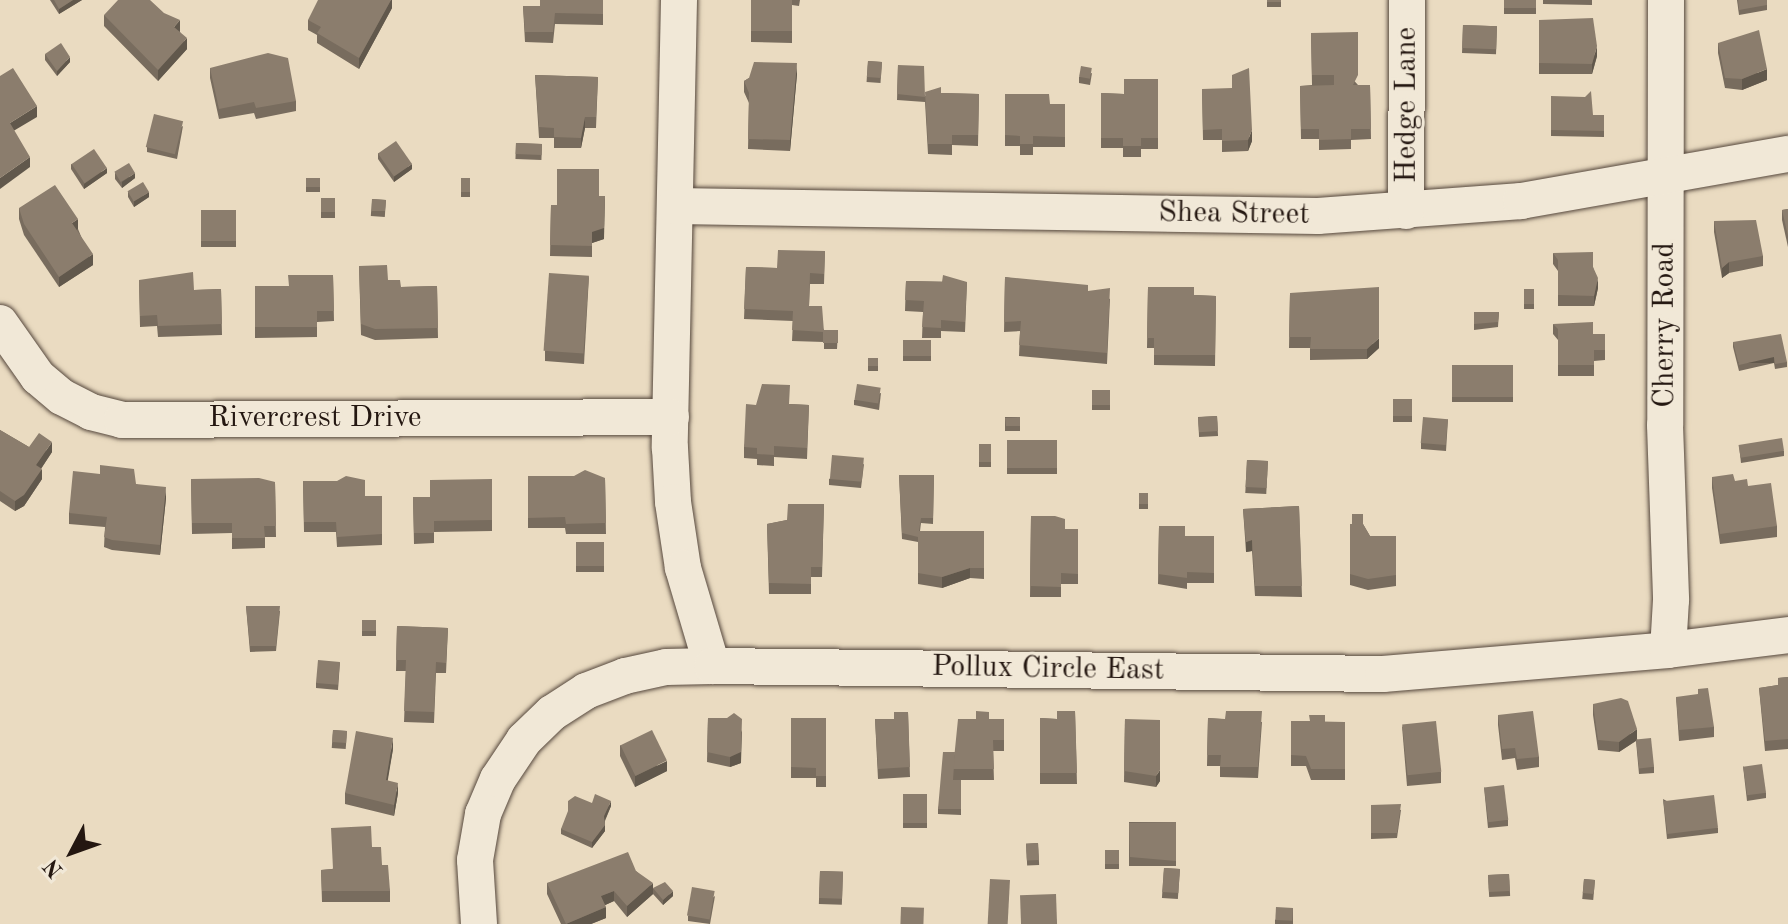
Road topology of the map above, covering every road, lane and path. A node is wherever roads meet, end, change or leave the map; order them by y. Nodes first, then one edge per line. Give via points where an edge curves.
1 (679, 0) edge
2 (1407, 0) edge
3 (1666, 0) edge
4 (1788, 154) edge
5 (1666, 177) junction
6 (675, 206) junction
7 (1406, 211) junction
8 (0, 323) edge
9 (671, 417) junction
10 (1788, 635) edge
11 (1668, 650) junction
12 (712, 666) junction
13 (479, 924) edge

1 - 6 street
2 - 7 street, Hedge Lane
3 - 5 street, Cherry Road
4 - 5 street, Shea Street
5 - 7 street, Shea Street via 1521,201
5 - 11 street, Cherry Road
6 - 7 street, Shea Street via 1318,216
6 - 9 street
8 - 9 street, Rivercrest Drive via 38,377 62,397 122,420
9 - 12 street via 679,542
10 - 11 street, Pollux Circle East
11 - 12 street, Pollux Circle East via 1383,674
12 - 13 street, Pollux Circle East via 666,667 586,691 524,740 483,814 475,860

